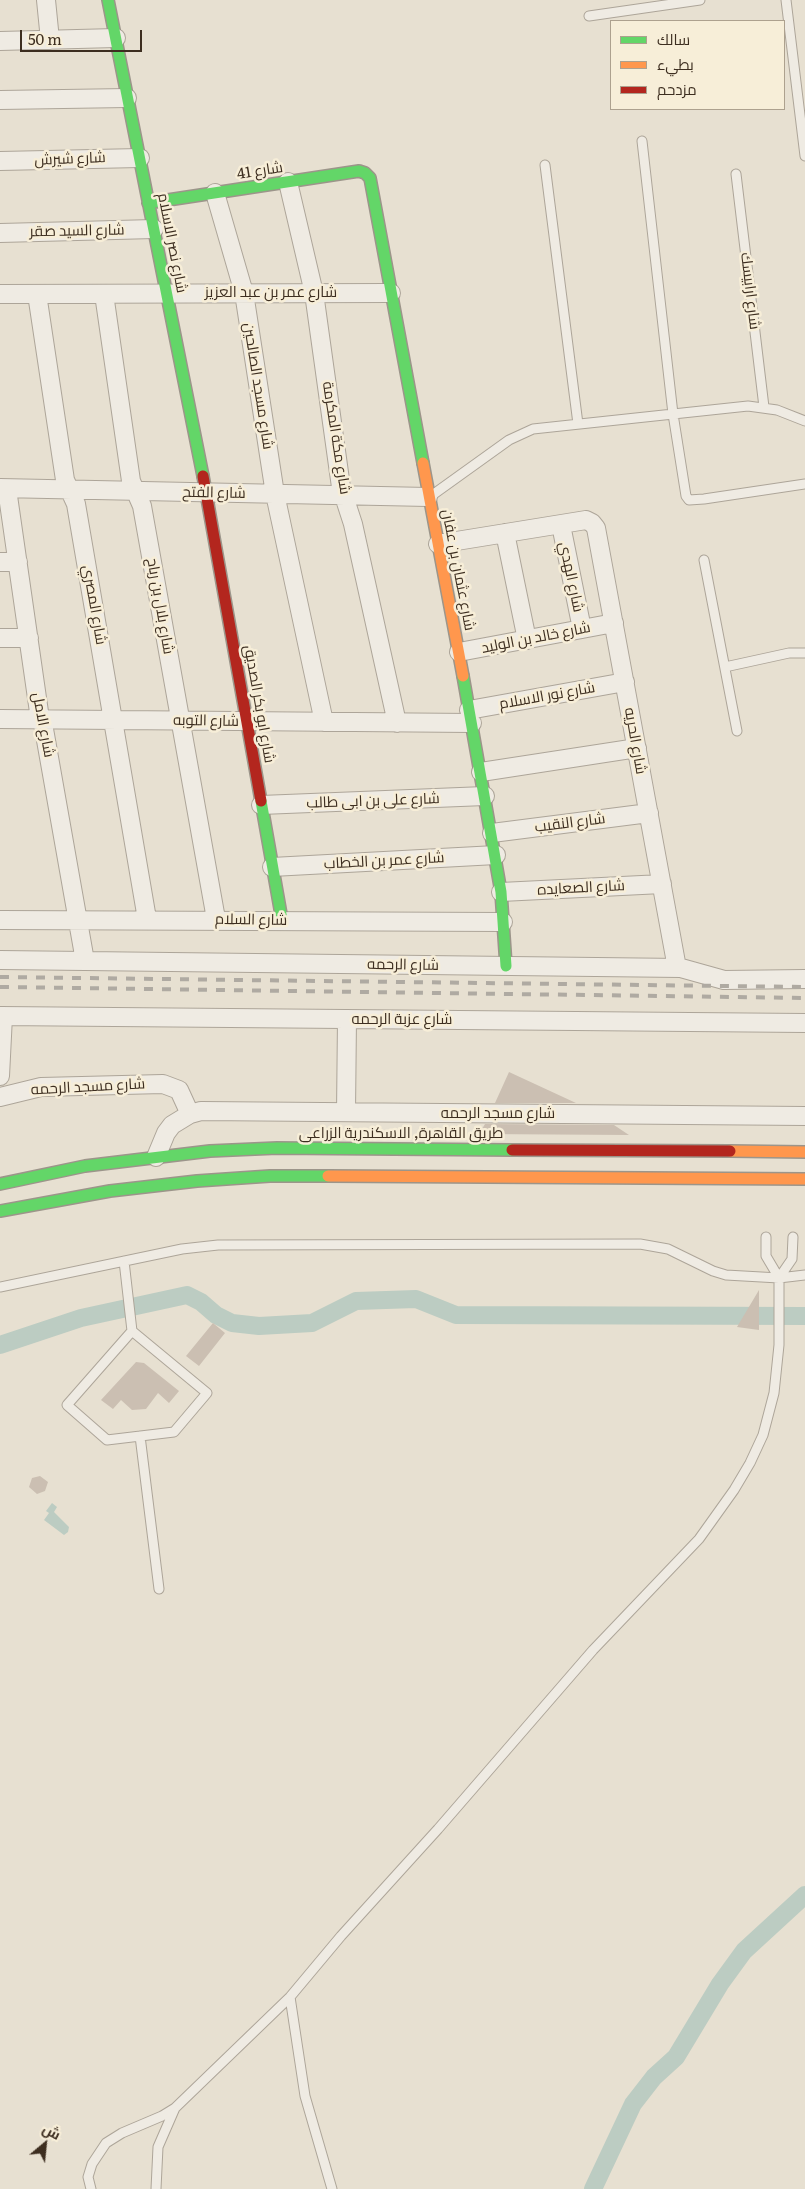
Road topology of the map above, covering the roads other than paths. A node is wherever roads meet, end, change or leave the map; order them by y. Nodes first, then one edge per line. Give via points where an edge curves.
1 (46, 0) edge
2 (108, 0) edge
3 (700, 0) edge
4 (786, 0) edge
5 (660, 3) edge
6 (589, 16) dead end
7 (116, 38) junction
8 (0, 40) edge
9 (50, 40) junction
10 (128, 98) junction
11 (0, 100) edge
12 (642, 141) dead end
13 (805, 156) edge
14 (140, 158) junction
15 (0, 161) edge
16 (545, 165) dead end
17 (736, 174) dead end
18 (371, 181) joint
19 (288, 182) junction
20 (215, 193) junction
21 (148, 204) junction
22 (154, 229) junction
23 (0, 233) edge
24 (391, 292) junction
25 (167, 293) junction
26 (244, 293) junction
27 (314, 293) junction
28 (0, 294) edge
29 (37, 294) junction
30 (104, 294) junction
31 (764, 407) junction
32 (673, 414) junction
33 (805, 421) edge
34 (578, 424) junction
35 (805, 484) edge
36 (4, 488) edge
37 (70, 490) junction
38 (134, 491) junction
39 (206, 492) junction
40 (275, 494) junction
41 (343, 495) junction
42 (428, 497) junction
43 (561, 525) junction
44 (505, 533) junction
45 (438, 544) junction
46 (704, 560) dead end
47 (0, 562) edge
48 (18, 562) junction
49 (614, 624) junction
50 (582, 630) junction
51 (0, 638) edge
52 (29, 638) junction
53 (527, 640) junction
54 (459, 652) junction
55 (805, 653) edge
56 (724, 667) junction
57 (625, 682) junction
58 (471, 717) junction
59 (0, 719) edge
60 (41, 719) junction
61 (113, 720) junction
62 (180, 721) junction
63 (246, 721) junction
64 (324, 722) junction
65 (397, 722) junction
66 (737, 731) dead end
67 (637, 748) junction
68 (481, 772) junction
69 (486, 796) junction
70 (261, 805) junction
71 (649, 813) junction
72 (492, 833) junction
73 (496, 855) junction
74 (272, 867) junction
75 (662, 884) junction
76 (501, 892) junction
77 (77, 919) junction
78 (147, 919) junction
79 (216, 919) junction
80 (0, 920) edge
81 (282, 920) junction
82 (503, 922) junction
83 (0, 960) edge
84 (84, 961) junction
85 (506, 966) junction
86 (677, 968) junction
87 (805, 979) edge
88 (1, 1016) edge
89 (347, 1019) junction
90 (805, 1023) edge
91 (0, 1076) edge
92 (0, 1097) edge
93 (346, 1112) junction
94 (190, 1114) junction
95 (805, 1116) edge
96 (805, 1152) edge
97 (156, 1157) junction
98 (805, 1179) edge
99 (0, 1184) edge
100 (0, 1211) edge
101 (766, 1237) dead end
102 (793, 1237) dead end
103 (124, 1261) junction
104 (805, 1275) edge
105 (779, 1278) junction
106 (0, 1287) edge
107 (132, 1331) junction
108 (140, 1436) junction
109 (158, 1589) dead end
110 (290, 1997) junction
111 (175, 2108) junction
112 (91, 2189) edge
113 (156, 2189) edge
114 (332, 2189) edge

1 - 9 street
2 - 7 main road, شارع نصر الاسلام
3 - 5 lane
4 - 13 lane
5 - 6 lane
7 - 9 street
7 - 10 main road, شارع نصر الاسلام
8 - 9 street
10 - 11 street
10 - 14 main road, شارع نصر الاسلام
12 - 32 lane
14 - 15 street, شارع شيرش
14 - 21 main road, شارع نصر الاسلام
16 - 34 lane
17 - 31 lane, شارع ارابيسك
18 - 19 main road, شارع 41 via 368,175 359,171
18 - 24 main road, شارع عثمان بن عفان
19 - 20 main road, شارع 41
19 - 27 street, شارع مكة المكرمة
20 - 21 main road, شارع 41
20 - 26 street, شارع مسجد الصالحين
21 - 22 main road, شارع نصر الاسلام
22 - 23 street, شارع السيد صقر
22 - 25 main road, شارع نصر الاسلام
24 - 27 street, شارع عمر بن عبد العزيز
24 - 42 main road, شارع عثمان بن عفان
25 - 26 street, شارع عمر بن عبد العزيز
25 - 30 street, شارع عمر بن عبد العزيز
25 - 39 main road, شارع نصر الاسلام
26 - 27 street, شارع عمر بن عبد العزيز
26 - 40 street, شارع مسجد الصالحين
27 - 41 street, شارع مكة المكرمة
28 - 29 street, شارع عمر بن عبد العزيز
29 - 30 street, شارع عمر بن عبد العزيز
29 - 37 street, شارع المصري via 65,480
30 - 38 street, شارع بلال بن رباح
31 - 32 lane
31 - 33 lane
32 - 34 lane
32 - 35 lane via 689,500
34 - 42 lane via 533,429 521,434
36 - 37 street, شارع الفتح
36 - 48 street, شارع الامل
37 - 38 street, شارع الفتح
37 - 61 street, شارع المصري via 76,504
38 - 39 street, شارع الفتح
38 - 62 street, شارع بلال بن رباح via 142,506
39 - 40 street, شارع الفتح
39 - 63 main road, شارع ابو بكر الصديق
40 - 41 street, شارع الفتح
40 - 64 street
41 - 42 street, شارع الفتح
41 - 65 street, شارع مكة المكرمة
42 - 45 main road, شارع عثمان بن عفان
43 - 44 street
43 - 49 street, شارع الحريه via 586,520 596,528
43 - 50 street, شارع الهدي
44 - 45 street
44 - 53 street
45 - 54 main road, شارع عثمان بن عفان
46 - 56 lane
47 - 48 street
48 - 52 street, شارع الامل
49 - 50 street, شارع خالد بن الوليد
49 - 57 street, شارع الحريه
50 - 53 street, شارع خالد بن الوليد
51 - 52 street
52 - 60 street, شارع الامل
53 - 54 street, شارع خالد بن الوليد
54 - 58 main road, شارع عثمان بن عفان
55 - 56 lane via 789,653
56 - 66 lane
57 - 58 street, شارع نور الاسلام
57 - 67 street, شارع الحريه
58 - 65 street, شارع التوبه
58 - 68 main road, شارع عثمان بن عفان
59 - 60 street, شارع التوبه
60 - 61 street, شارع التوبه
60 - 77 street, شارع الامل
61 - 62 street, شارع التوبه
61 - 78 street, شارع المصري
62 - 63 street, شارع التوبه
62 - 79 street, شارع بلال بن رباح
63 - 64 street, شارع التوبه
63 - 70 main road, شارع ابو بكر الصديق
64 - 65 street, شارع التوبه
67 - 68 street
67 - 71 street, شارع الحريه
68 - 69 main road, شارع عثمان بن عفان
69 - 70 street, شارع على بن ابى طالب
69 - 72 main road, شارع عثمان بن عفان
70 - 74 main road, شارع ابو بكر الصديق
71 - 72 street, شارع النقيب
71 - 75 street, شارع الحريه
72 - 73 main road, شارع عثمان بن عفان
73 - 74 street, شارع عمر بن الخطاب
73 - 76 main road, شارع عثمان بن عفان
74 - 81 main road, شارع ابو بكر الصديق
75 - 76 street, شارع الصعايده
75 - 86 street, شارع الحريه
76 - 82 main road, شارع عثمان بن عفان
77 - 78 street, شارع السلام
77 - 80 street, شارع السلام
77 - 84 street, شارع الامل
78 - 79 street, شارع السلام
79 - 81 street, شارع السلام
81 - 82 street, شارع السلام
82 - 85 main road, شارع عثمان بن عفان
83 - 84 street, شارع الرحمه
84 - 85 street, شارع الرحمه
85 - 86 street, شارع الرحمه
86 - 87 street, شارع الرحمه via 724,980
88 - 89 street, شارع عزبة الرحمه
88 - 91 street
89 - 90 street, شارع عزبة الرحمه
89 - 93 street
92 - 94 street, شارع مسجد الرحمه via 40,1087 163,1084 178,1090
93 - 94 street, شارع مسجد الرحمه via 201,1111
93 - 95 street, شارع مسجد الرحمه
94 - 97 street, شارع مسجد الرحمه via 166,1133
96 - 97 main road, طريق القاهرة, الاسكندرية الزراعى via 277,1148
97 - 99 main road, طريق القاهرة, الاسكندرية الزراعى via 85,1166
98 - 100 main road via 270,1176 110,1191
101 - 105 lane via 766,1256
102 - 105 lane via 793,1255
103 - 105 lane via 218,1245 640,1244 668,1249 726,1275
103 - 106 lane
103 - 107 lane
104 - 105 lane
105 - 110 lane via 779,1345 774,1393 763,1436 734,1490 698,1539 593,1650
107 - 108 lane via 207,1393 174,1432
107 - 108 lane via 67,1405 107,1440
108 - 109 lane
110 - 111 lane
110 - 114 lane via 306,2096
111 - 112 lane via 106,2143 92,2164 88,2177
111 - 113 lane via 158,2147

